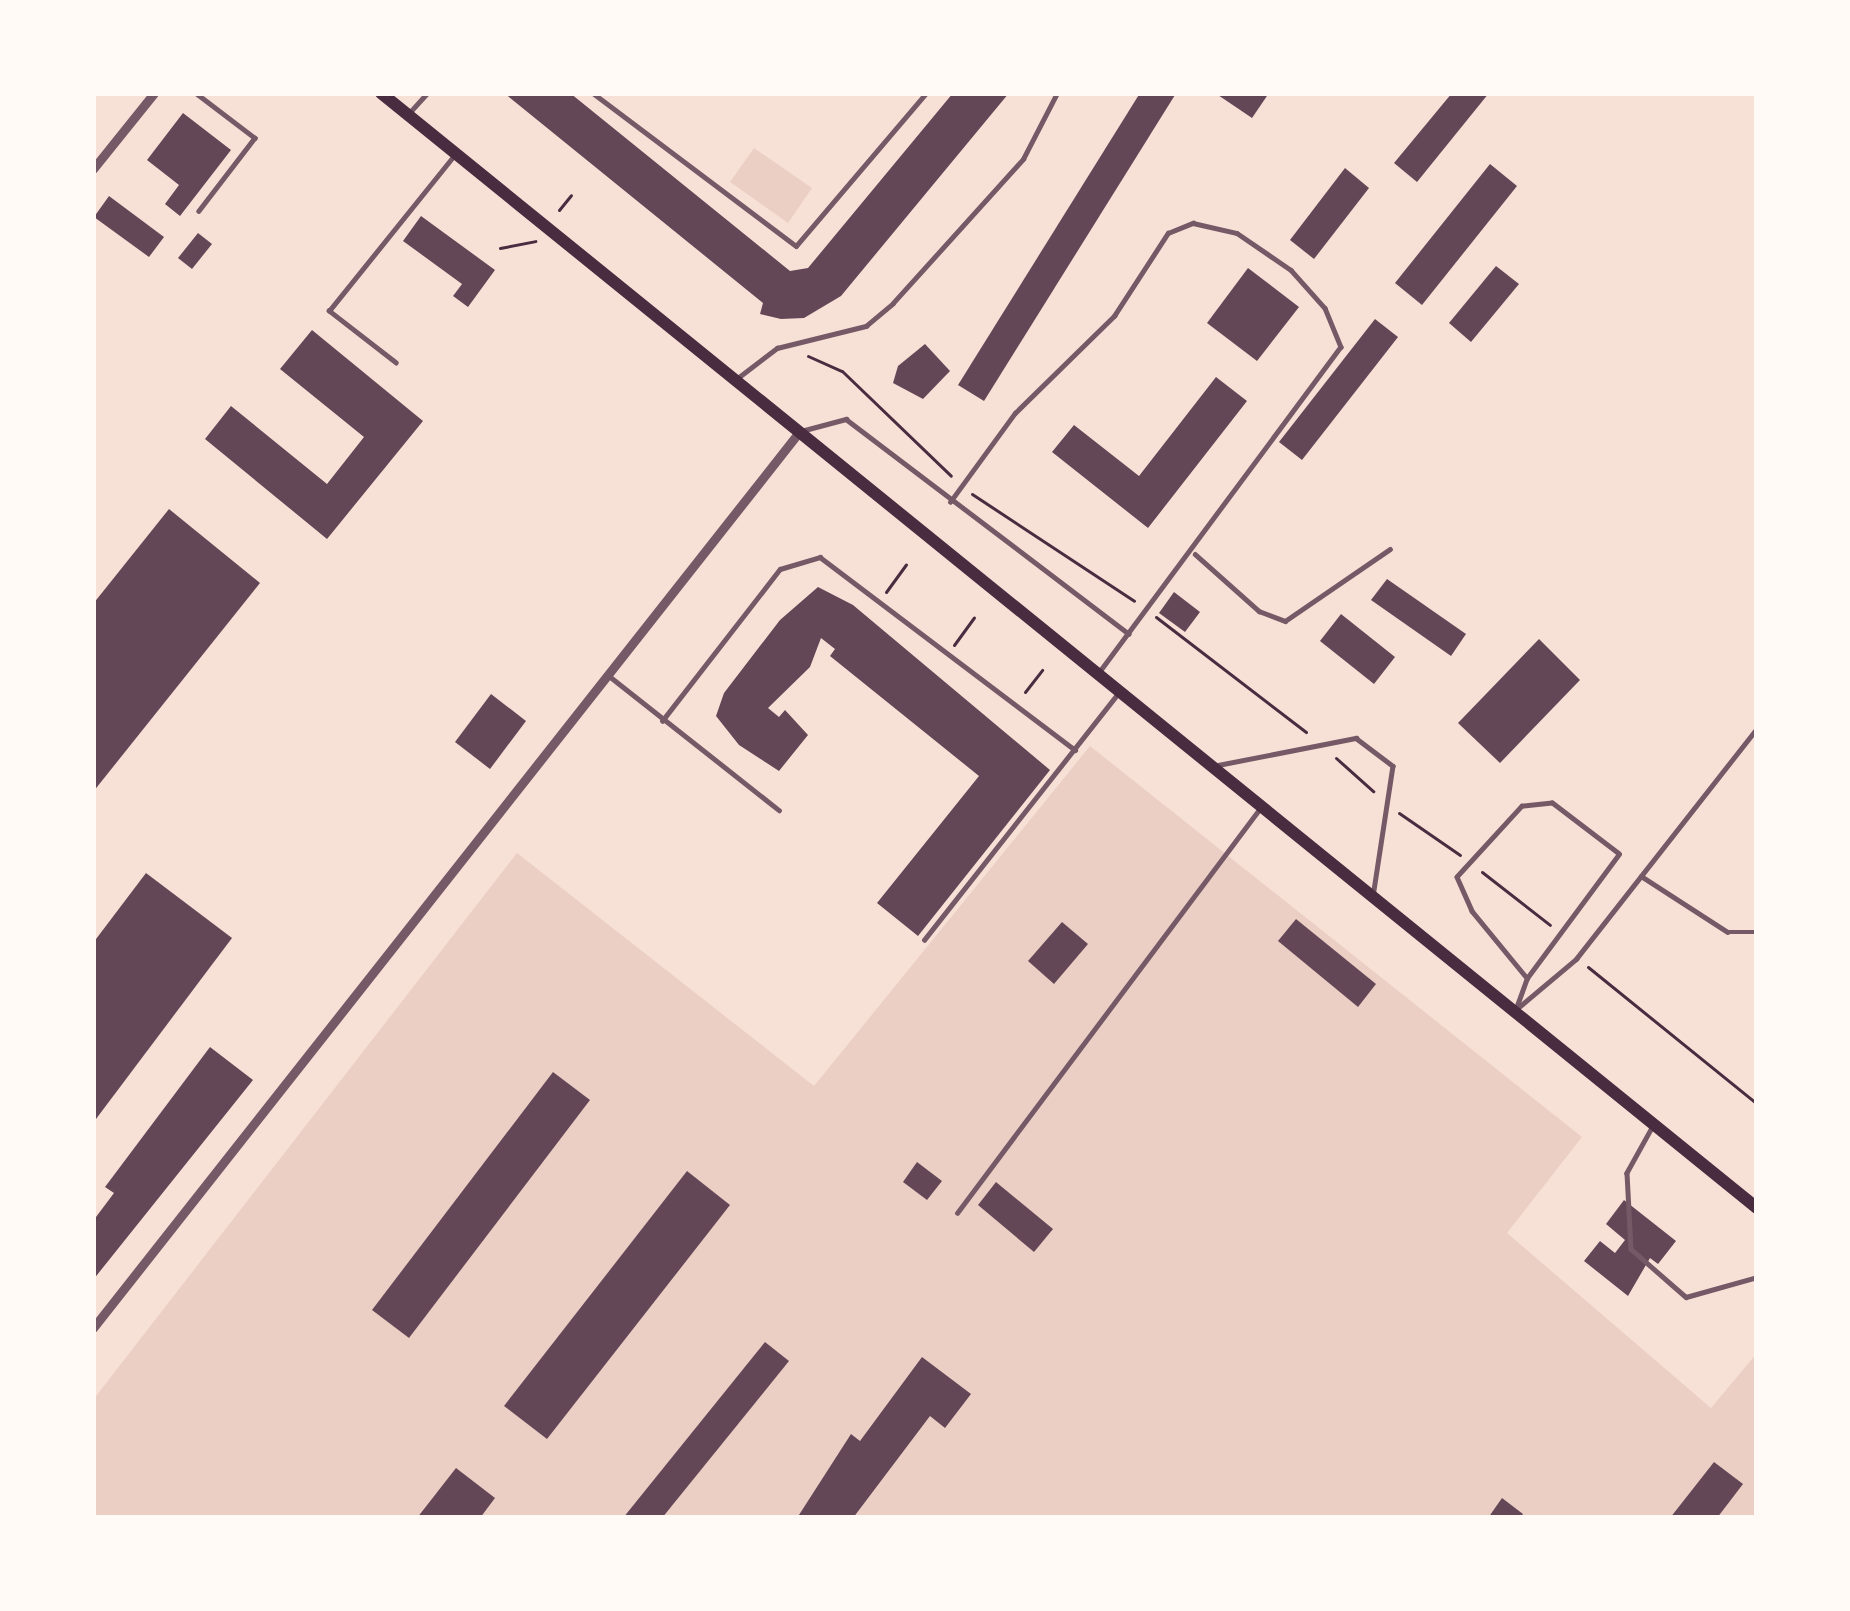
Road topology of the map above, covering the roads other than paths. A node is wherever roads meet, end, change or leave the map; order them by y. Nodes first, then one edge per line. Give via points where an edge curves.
1 (154, 93) edge
2 (196, 93) edge
3 (381, 93) edge
4 (427, 93) edge
5 (593, 93) edge
6 (926, 93) edge
7 (1057, 93) edge
8 (408, 115) junction
9 (456, 152) junction
10 (93, 170) edge
11 (199, 211) dead end
12 (396, 363) dead end
13 (735, 380) junction
14 (800, 431) junction
15 (950, 502) junction
16 (1390, 549) dead end
17 (1195, 554) junction
18 (1129, 634) junction
19 (1098, 674) junction
20 (608, 675) junction
21 (1120, 692) junction
22 (662, 721) junction
23 (1757, 728) edge
24 (1075, 750) junction
25 (1213, 766) junction
26 (1261, 806) junction
27 (779, 810) dead end
28 (1641, 876) junction
29 (1373, 896) junction
30 (1757, 932) edge
31 (924, 940) dead end
32 (1527, 978) junction
33 (1515, 1011) junction
34 (1653, 1126) junction
35 (1757, 1208) edge
36 (957, 1213) dead end
37 (1757, 1277) edge
38 (93, 1328) edge

1 - 10 street
2 - 11 lane via 255,137
3 - 8 main road
4 - 8 lane
5 - 6 lane via 796,246
7 - 13 lane via 1022,159 893,303 866,326 777,348
8 - 9 main road
9 - 12 lane via 329,311
9 - 13 main road
13 - 14 main road
14 - 15 lane via 846,419
14 - 19 main road
14 - 20 street
15 - 17 lane via 1015,413 1114,316 1168,233 1193,223 1237,232 1292,270 1325,308 1341,347
15 - 18 lane
16 - 17 lane via 1285,621 1259,611
17 - 18 lane
18 - 19 lane
19 - 21 main road
20 - 22 lane
20 - 38 street
21 - 24 lane
21 - 25 main road
22 - 24 lane via 780,569 820,557
22 - 27 lane
23 - 28 lane
24 - 31 lane
25 - 26 main road
25 - 29 lane via 1357,738 1393,766
26 - 29 main road
26 - 36 lane
28 - 30 lane via 1728,932
28 - 33 lane via 1576,959
29 - 33 main road
32 - 32 lane via 1619,854 1552,803 1522,806 1457,877 1472,911
32 - 33 lane
33 - 34 main road
34 - 35 main road
34 - 37 lane via 1627,1173 1631,1250 1686,1297

